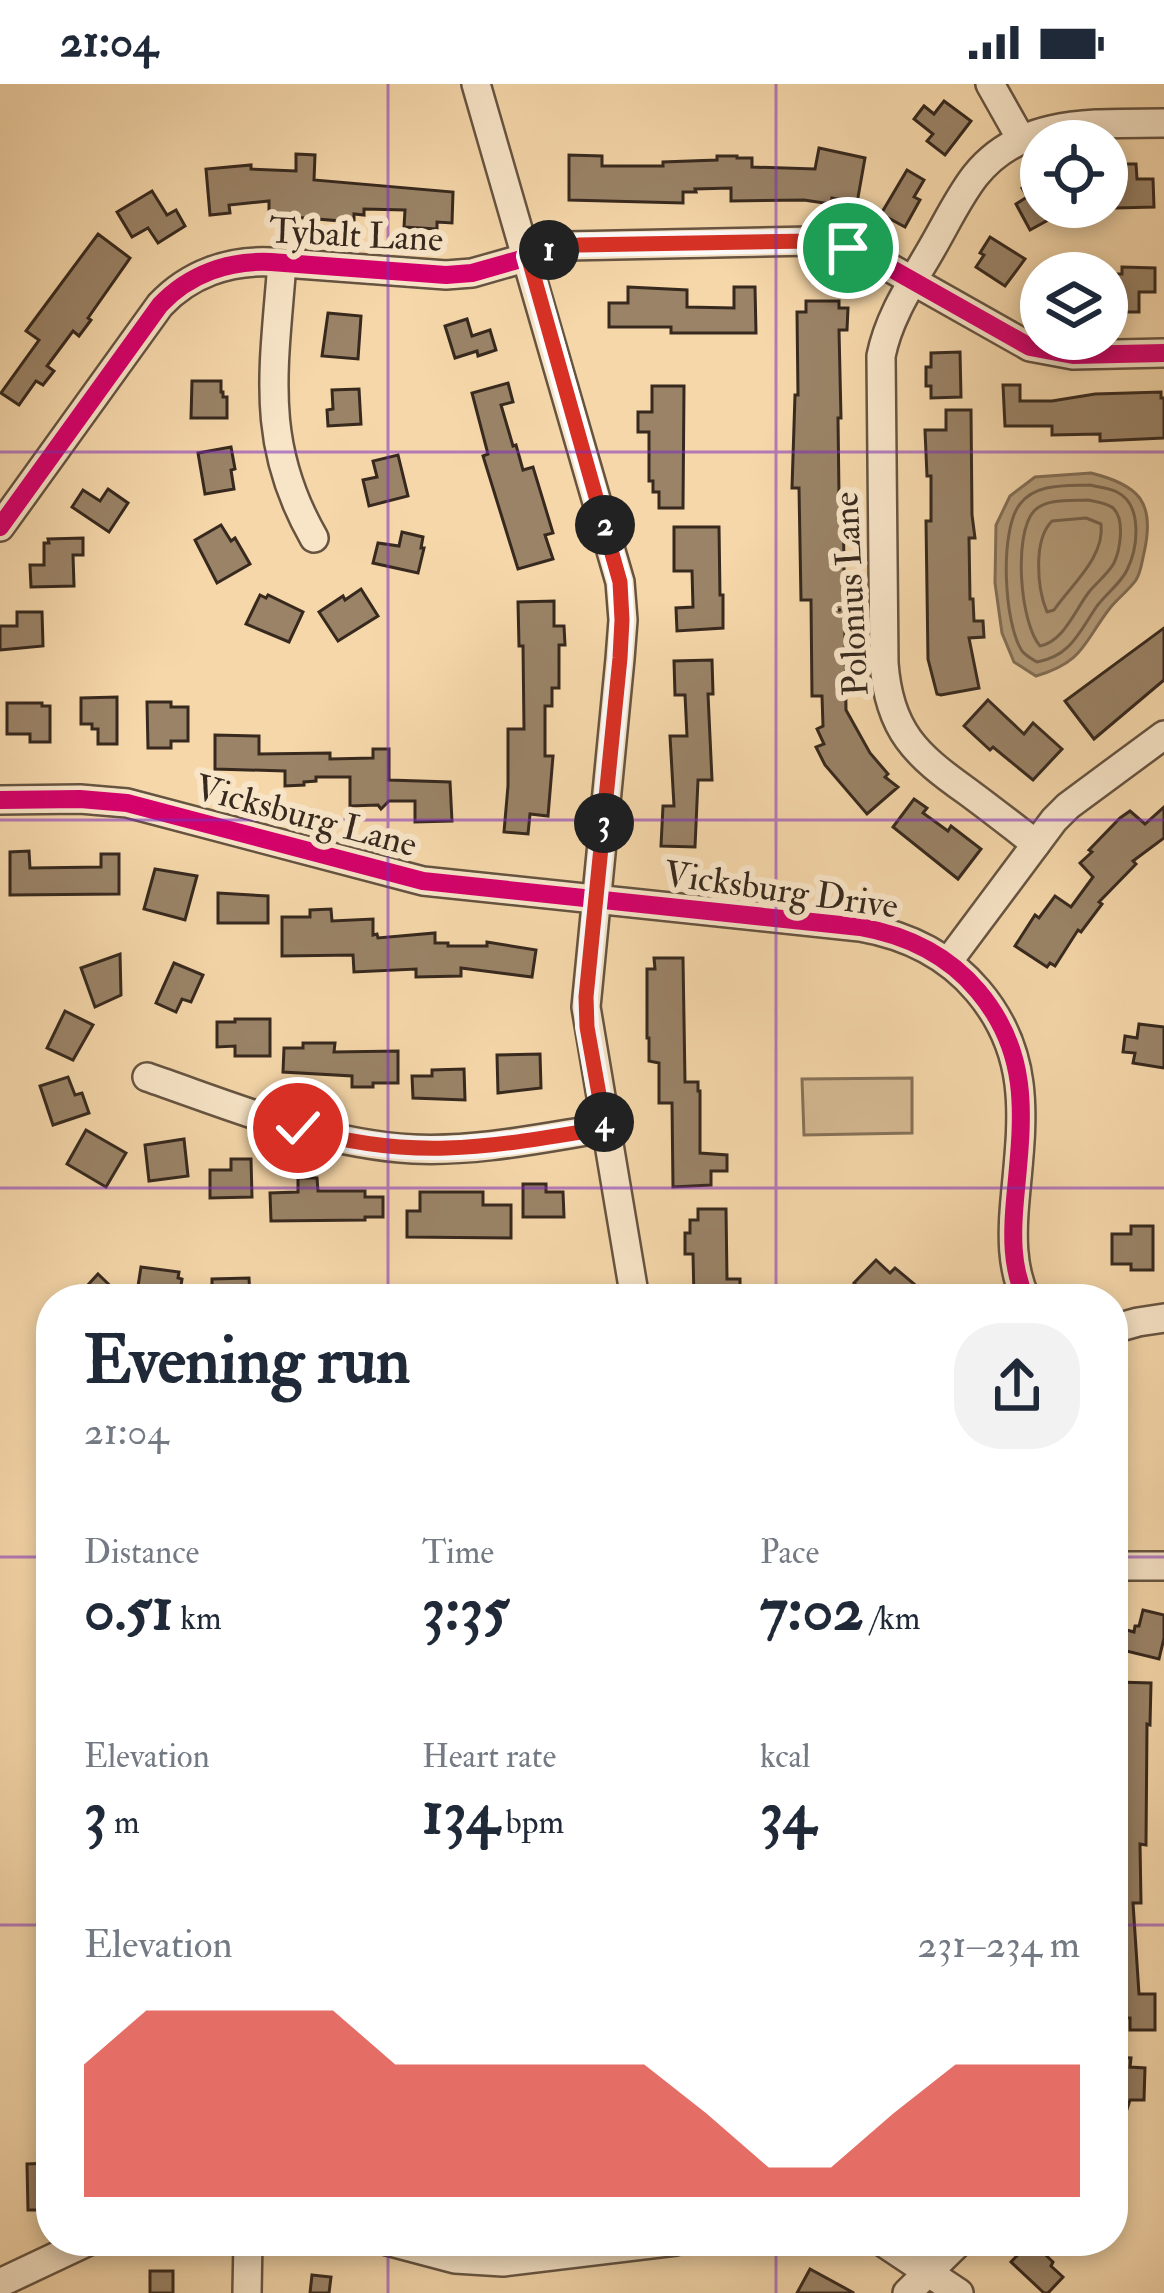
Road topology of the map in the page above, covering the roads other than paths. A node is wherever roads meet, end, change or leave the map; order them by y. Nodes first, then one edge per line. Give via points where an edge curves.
1 (476, 84) edge
2 (991, 84) edge
3 (1164, 123) edge
4 (1128, 124) edge
5 (1020, 137) edge
6 (1020, 140) edge
7 (528, 256) junction
8 (282, 263) junction
9 (913, 281) junction
10 (1164, 353) edge
11 (0, 527) edge
12 (314, 538) dead end
13 (1164, 735) edge
14 (0, 800) edge
15 (1036, 844) junction
16 (596, 900) junction
17 (948, 962) junction
18 (148, 1077) dead end
19 (605, 1128) junction
20 (632, 1284) edge
21 (1021, 1284) edge
22 (1164, 1318) edge
23 (1128, 1325) edge
24 (1128, 1566) edge
25 (1164, 1566) edge
26 (57, 2256) edge
27 (248, 2256) edge
28 (444, 2256) edge
29 (552, 2256) edge
30 (903, 2256) edge
31 (944, 2256) edge
32 (927, 2272) junction
33 (0, 2283) edge
34 (247, 2293) edge
35 (907, 2293) edge
36 (959, 2293) edge

1 - 7 street
2 - 5 street
3 - 4 street
6 - 9 street, Polonius Lane via 977,173
7 - 8 street, Tybalt Lane via 446,275
7 - 9 street, Tybalt Lane via 579,245 812,241 856,250
7 - 16 street via 620,582
8 - 11 street, Tybalt Lane via 214,269 166,298
8 - 12 street via 274,430
9 - 10 street, Tybalt Lane via 1030,346 1073,355
9 - 15 street, Polonius Lane via 880,356 886,683 918,752
13 - 15 street via 1068,806
14 - 16 street, Vicksburg Lane via 127,803 423,881
15 - 17 street
16 - 17 street, Vicksburg Drive via 878,930
16 - 19 street via 586,1007
17 - 21 street, Vicksburg Drive via 993,1009 1021,1078 1012,1226
18 - 19 street via 316,1133 389,1147 475,1148
19 - 20 street
22 - 23 street
24 - 25 street
26 - 33 street
27 - 34 street
28 - 29 street
30 - 32 street
31 - 32 street
32 - 35 street
32 - 36 street

